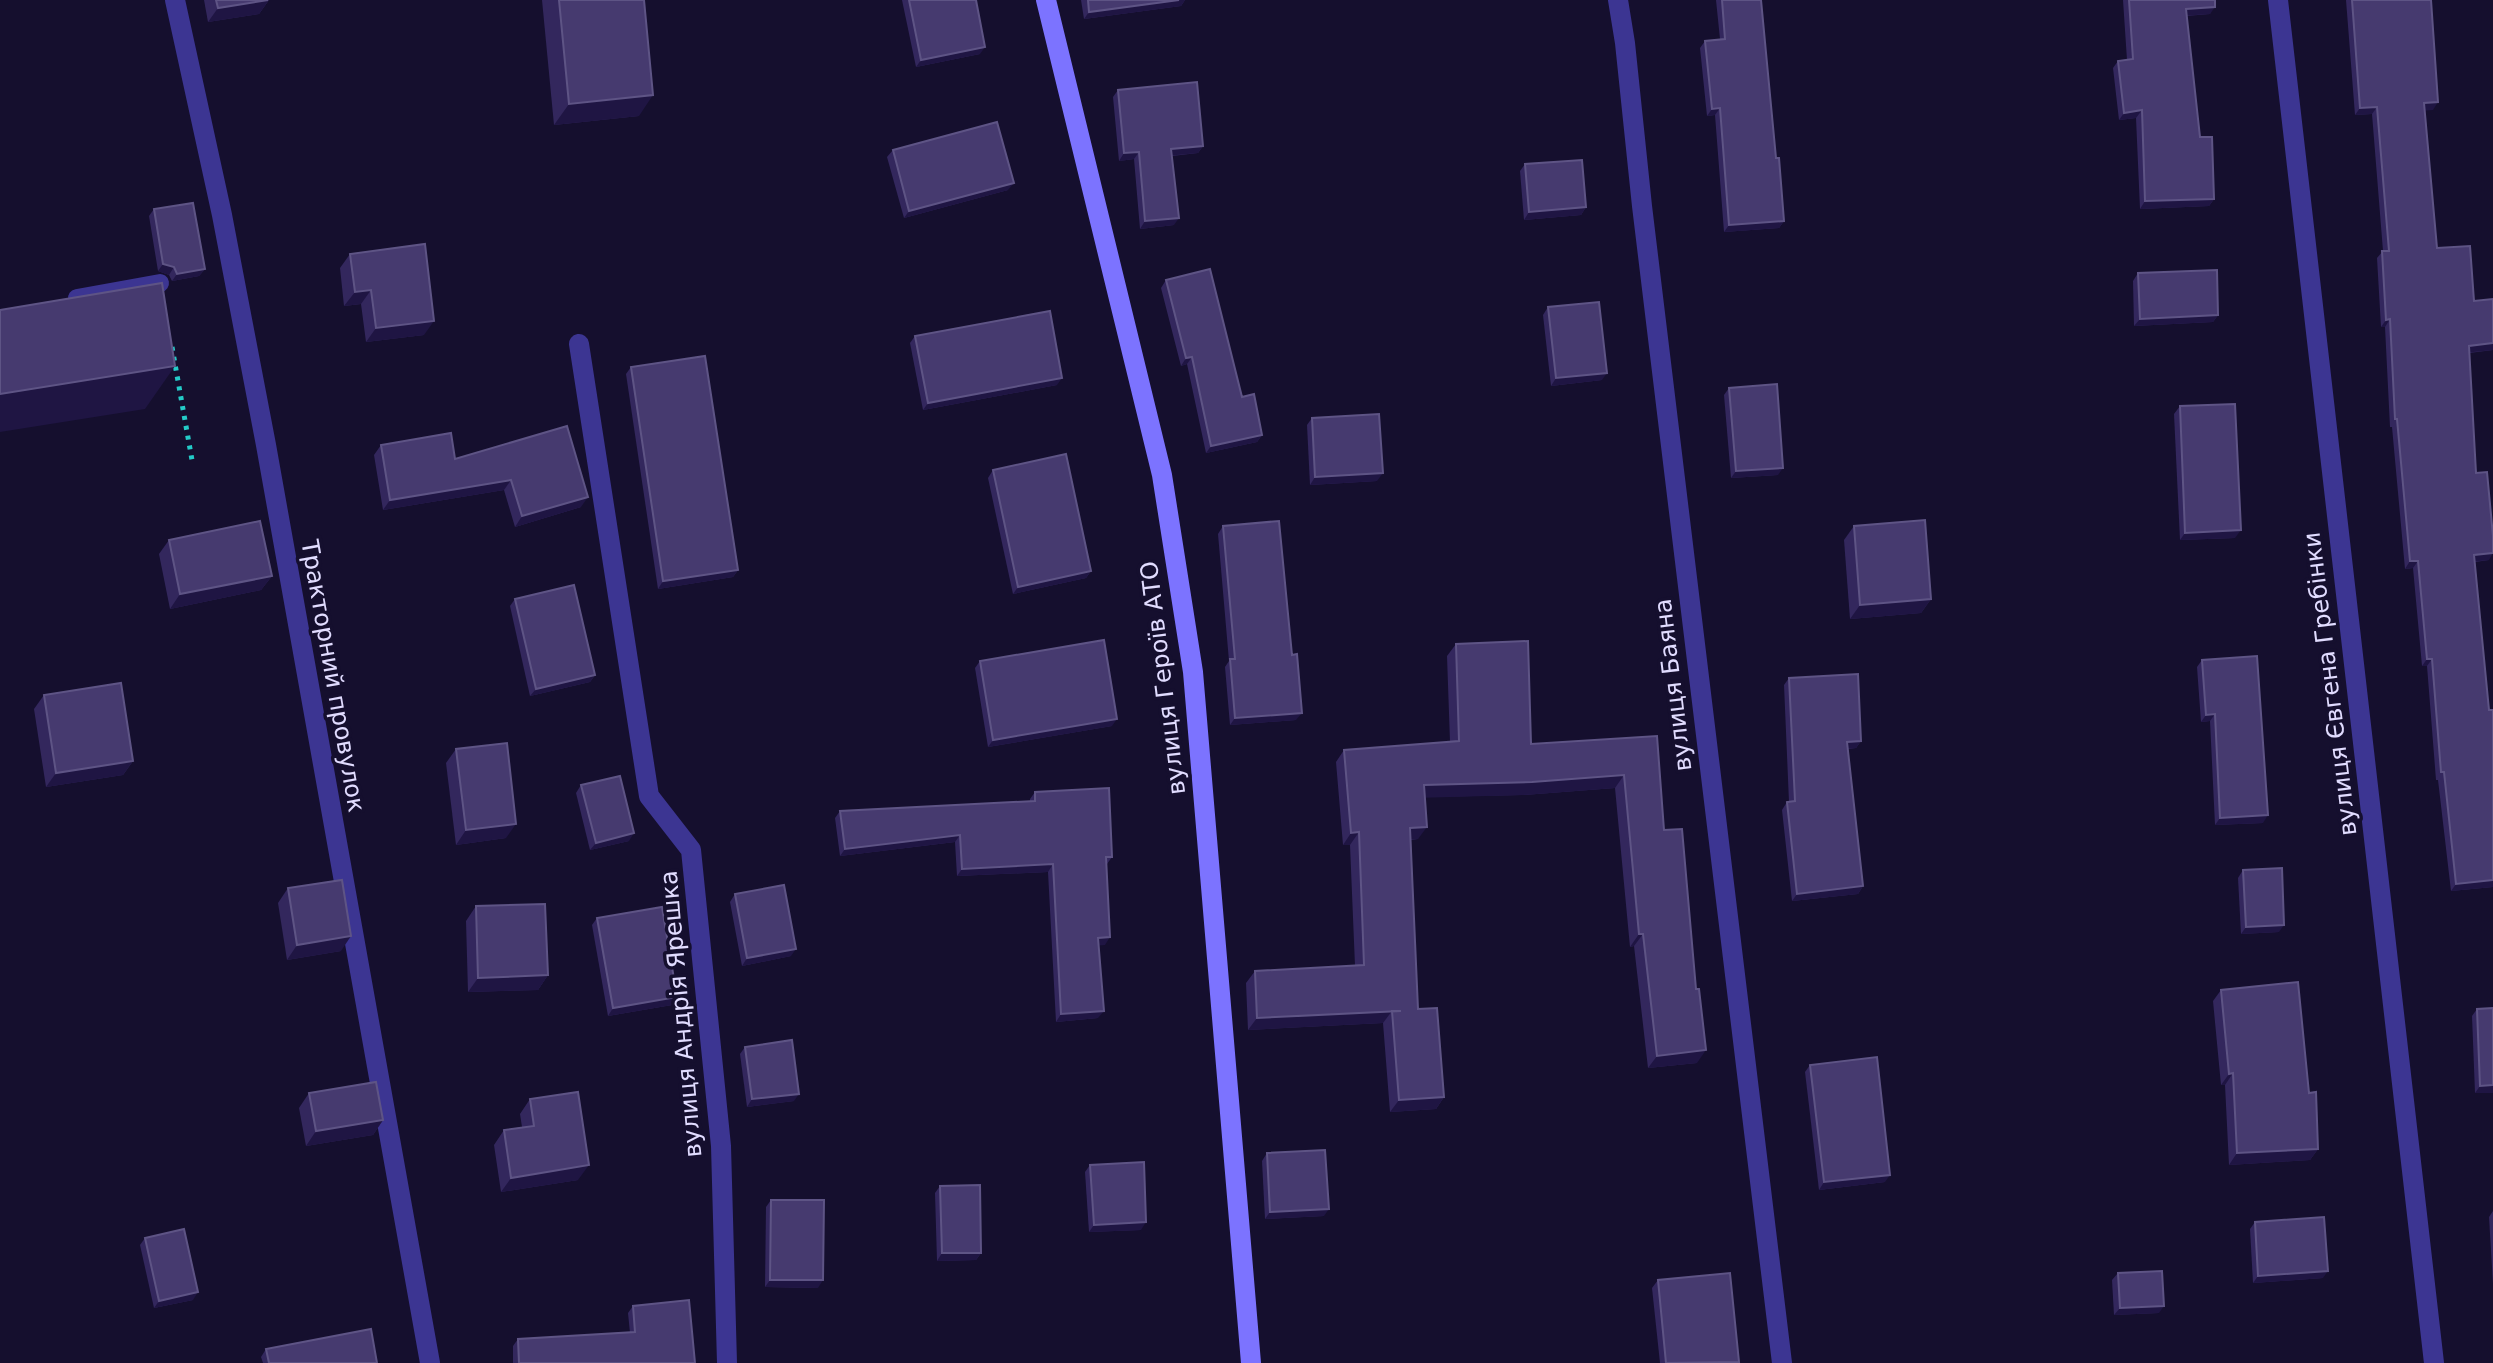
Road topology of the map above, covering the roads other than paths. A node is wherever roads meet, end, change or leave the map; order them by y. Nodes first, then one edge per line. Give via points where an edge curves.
1 (175, 0) edge
2 (1046, 0) edge
3 (1618, 0) edge
4 (2278, 0) edge
5 (160, 283) edge
6 (54, 302) edge
7 (579, 344) dead end
8 (430, 1363) edge
9 (727, 1363) edge
10 (1251, 1363) edge
11 (1782, 1363) edge
12 (2434, 1363) edge

1 - 8 street, Тракторний провулок via 263,430
2 - 10 street, вулиця Героїв АТО via 1162,475 1193,672
3 - 11 street, вулиця Баяна
4 - 12 street, вулиця Євгена Гребінки
5 - 6 lane
7 - 9 street, вулиця Андрія Ярешка via 649,796 691,850 721,1146

